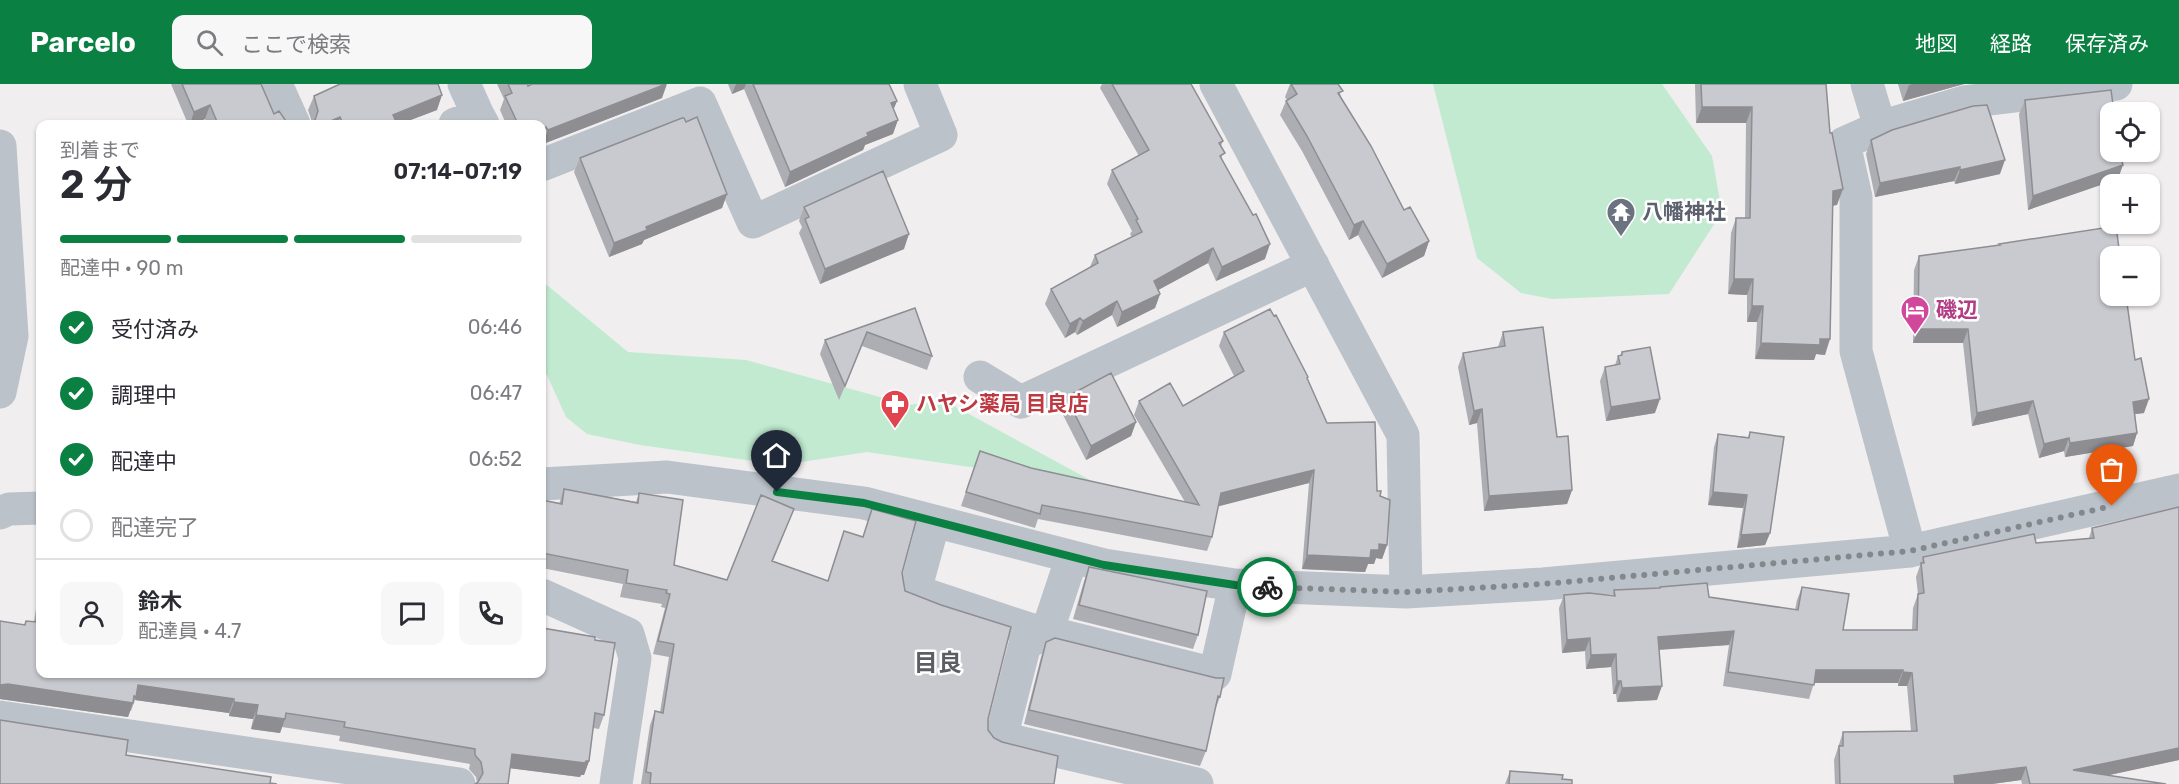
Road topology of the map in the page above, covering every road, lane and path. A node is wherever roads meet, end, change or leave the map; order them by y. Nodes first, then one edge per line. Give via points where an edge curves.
1 (276, 84) edge
2 (464, 84) edge
3 (920, 84) edge
4 (1216, 84) edge
5 (1867, 84) edge
6 (2116, 84) edge
7 (696, 93) edge
8 (292, 120) edge
9 (472, 120) edge
10 (1880, 127) junction
11 (0, 146) edge
12 (546, 163) edge
13 (1312, 265) junction
14 (980, 377) dead end
15 (0, 392) edge
16 (546, 484) edge
17 (2179, 490) edge
18 (36, 508) edge
19 (0, 513) edge
20 (934, 521) junction
21 (1910, 551) junction
22 (1072, 557) junction
23 (1235, 585) junction
24 (1406, 592) junction
25 (546, 597) edge
26 (1047, 632) junction
27 (0, 717) edge
28 (459, 784) edge
29 (616, 784) edge
30 (1197, 784) edge

1 - 8 street
2 - 9 street
3 - 7 street via 941,135 753,222
4 - 13 street
5 - 10 street
6 - 10 street via 1964,102
7 - 12 street
10 - 21 street via 1844,143 1856,197 1856,351
11 - 15 street via 12,336
13 - 14 street via 1021,402
13 - 24 street via 1403,435
16 - 20 street via 667,477 864,503
17 - 21 street
18 - 19 street
20 - 22 street
20 - 26 street via 915,591
21 - 24 street via 1543,584
22 - 23 street
22 - 26 street
23 - 24 street
23 - 26 street via 1215,674
25 - 29 street via 627,634 635,658
26 - 30 street via 1026,644 1001,738
27 - 28 street

